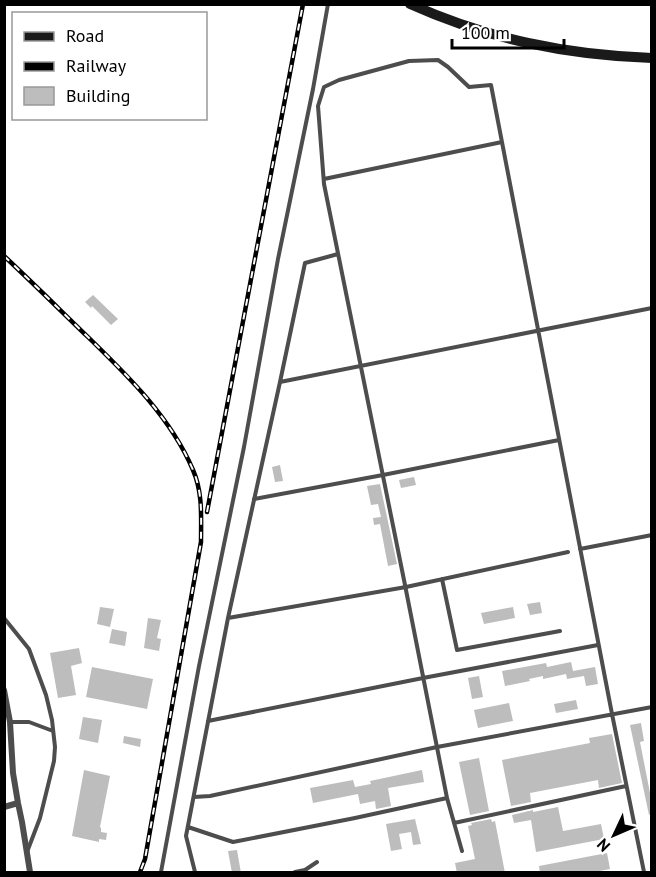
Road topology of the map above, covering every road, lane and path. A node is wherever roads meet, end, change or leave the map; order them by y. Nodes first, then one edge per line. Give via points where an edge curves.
1 (328, 4) edge
2 (410, 4) edge
3 (651, 58) edge
4 (502, 142) junction
5 (324, 179) junction
6 (338, 254) junction
7 (651, 308) edge
8 (538, 331) junction
9 (361, 366) junction
10 (280, 382) junction
11 (559, 440) junction
12 (383, 475) junction
13 (254, 499) junction
14 (651, 535) edge
15 (580, 549) junction
16 (568, 552) dead end
17 (442, 579) junction
18 (406, 587) junction
19 (4, 618) edge
20 (228, 618) junction
21 (560, 631) dead end
22 (598, 645) junction
23 (423, 678) junction
24 (4, 690) edge
25 (651, 707) edge
26 (612, 714) junction
27 (208, 721) junction
28 (10, 722) junction
29 (53, 732) junction
30 (437, 747) junction
31 (626, 786) junction
32 (194, 797) junction
33 (447, 798) junction
34 (18, 803) junction
35 (4, 807) edge
36 (454, 823) junction
37 (188, 827) junction
38 (462, 850) dead end
39 (27, 852) junction
40 (317, 862) dead end
41 (30, 873) edge
42 (161, 873) edge
43 (195, 873) edge
44 (296, 873) edge
45 (644, 873) edge

1 - 42 lane
2 - 3 street via 464,26 529,44 596,55
4 - 5 lane
4 - 5 lane via 491,85 470,87 438,60 409,61 324,87 318,106
4 - 8 lane
5 - 6 lane
6 - 9 lane
6 - 10 lane via 305,263
7 - 8 lane
8 - 9 lane
8 - 11 lane
9 - 10 lane
9 - 12 lane
10 - 13 lane
11 - 12 lane
11 - 15 lane
12 - 13 lane
12 - 18 lane
13 - 20 lane
14 - 15 lane
15 - 22 lane
16 - 17 lane
17 - 18 lane
17 - 21 lane via 457,650
18 - 20 lane
18 - 23 lane
19 - 29 lane via 33,658 46,694
20 - 27 lane
22 - 23 lane
22 - 26 lane
23 - 27 lane
23 - 30 lane
24 - 28 street
25 - 26 lane
26 - 30 lane
26 - 31 lane
27 - 32 lane
28 - 29 lane via 29,722
28 - 34 street
29 - 39 lane via 54,761
30 - 32 lane
30 - 33 lane
31 - 36 lane
31 - 45 lane
32 - 37 lane
33 - 36 lane
33 - 37 lane via 233,842
34 - 35 street
34 - 39 street
36 - 38 lane
37 - 43 lane via 186,836
39 - 41 street
40 - 44 lane

